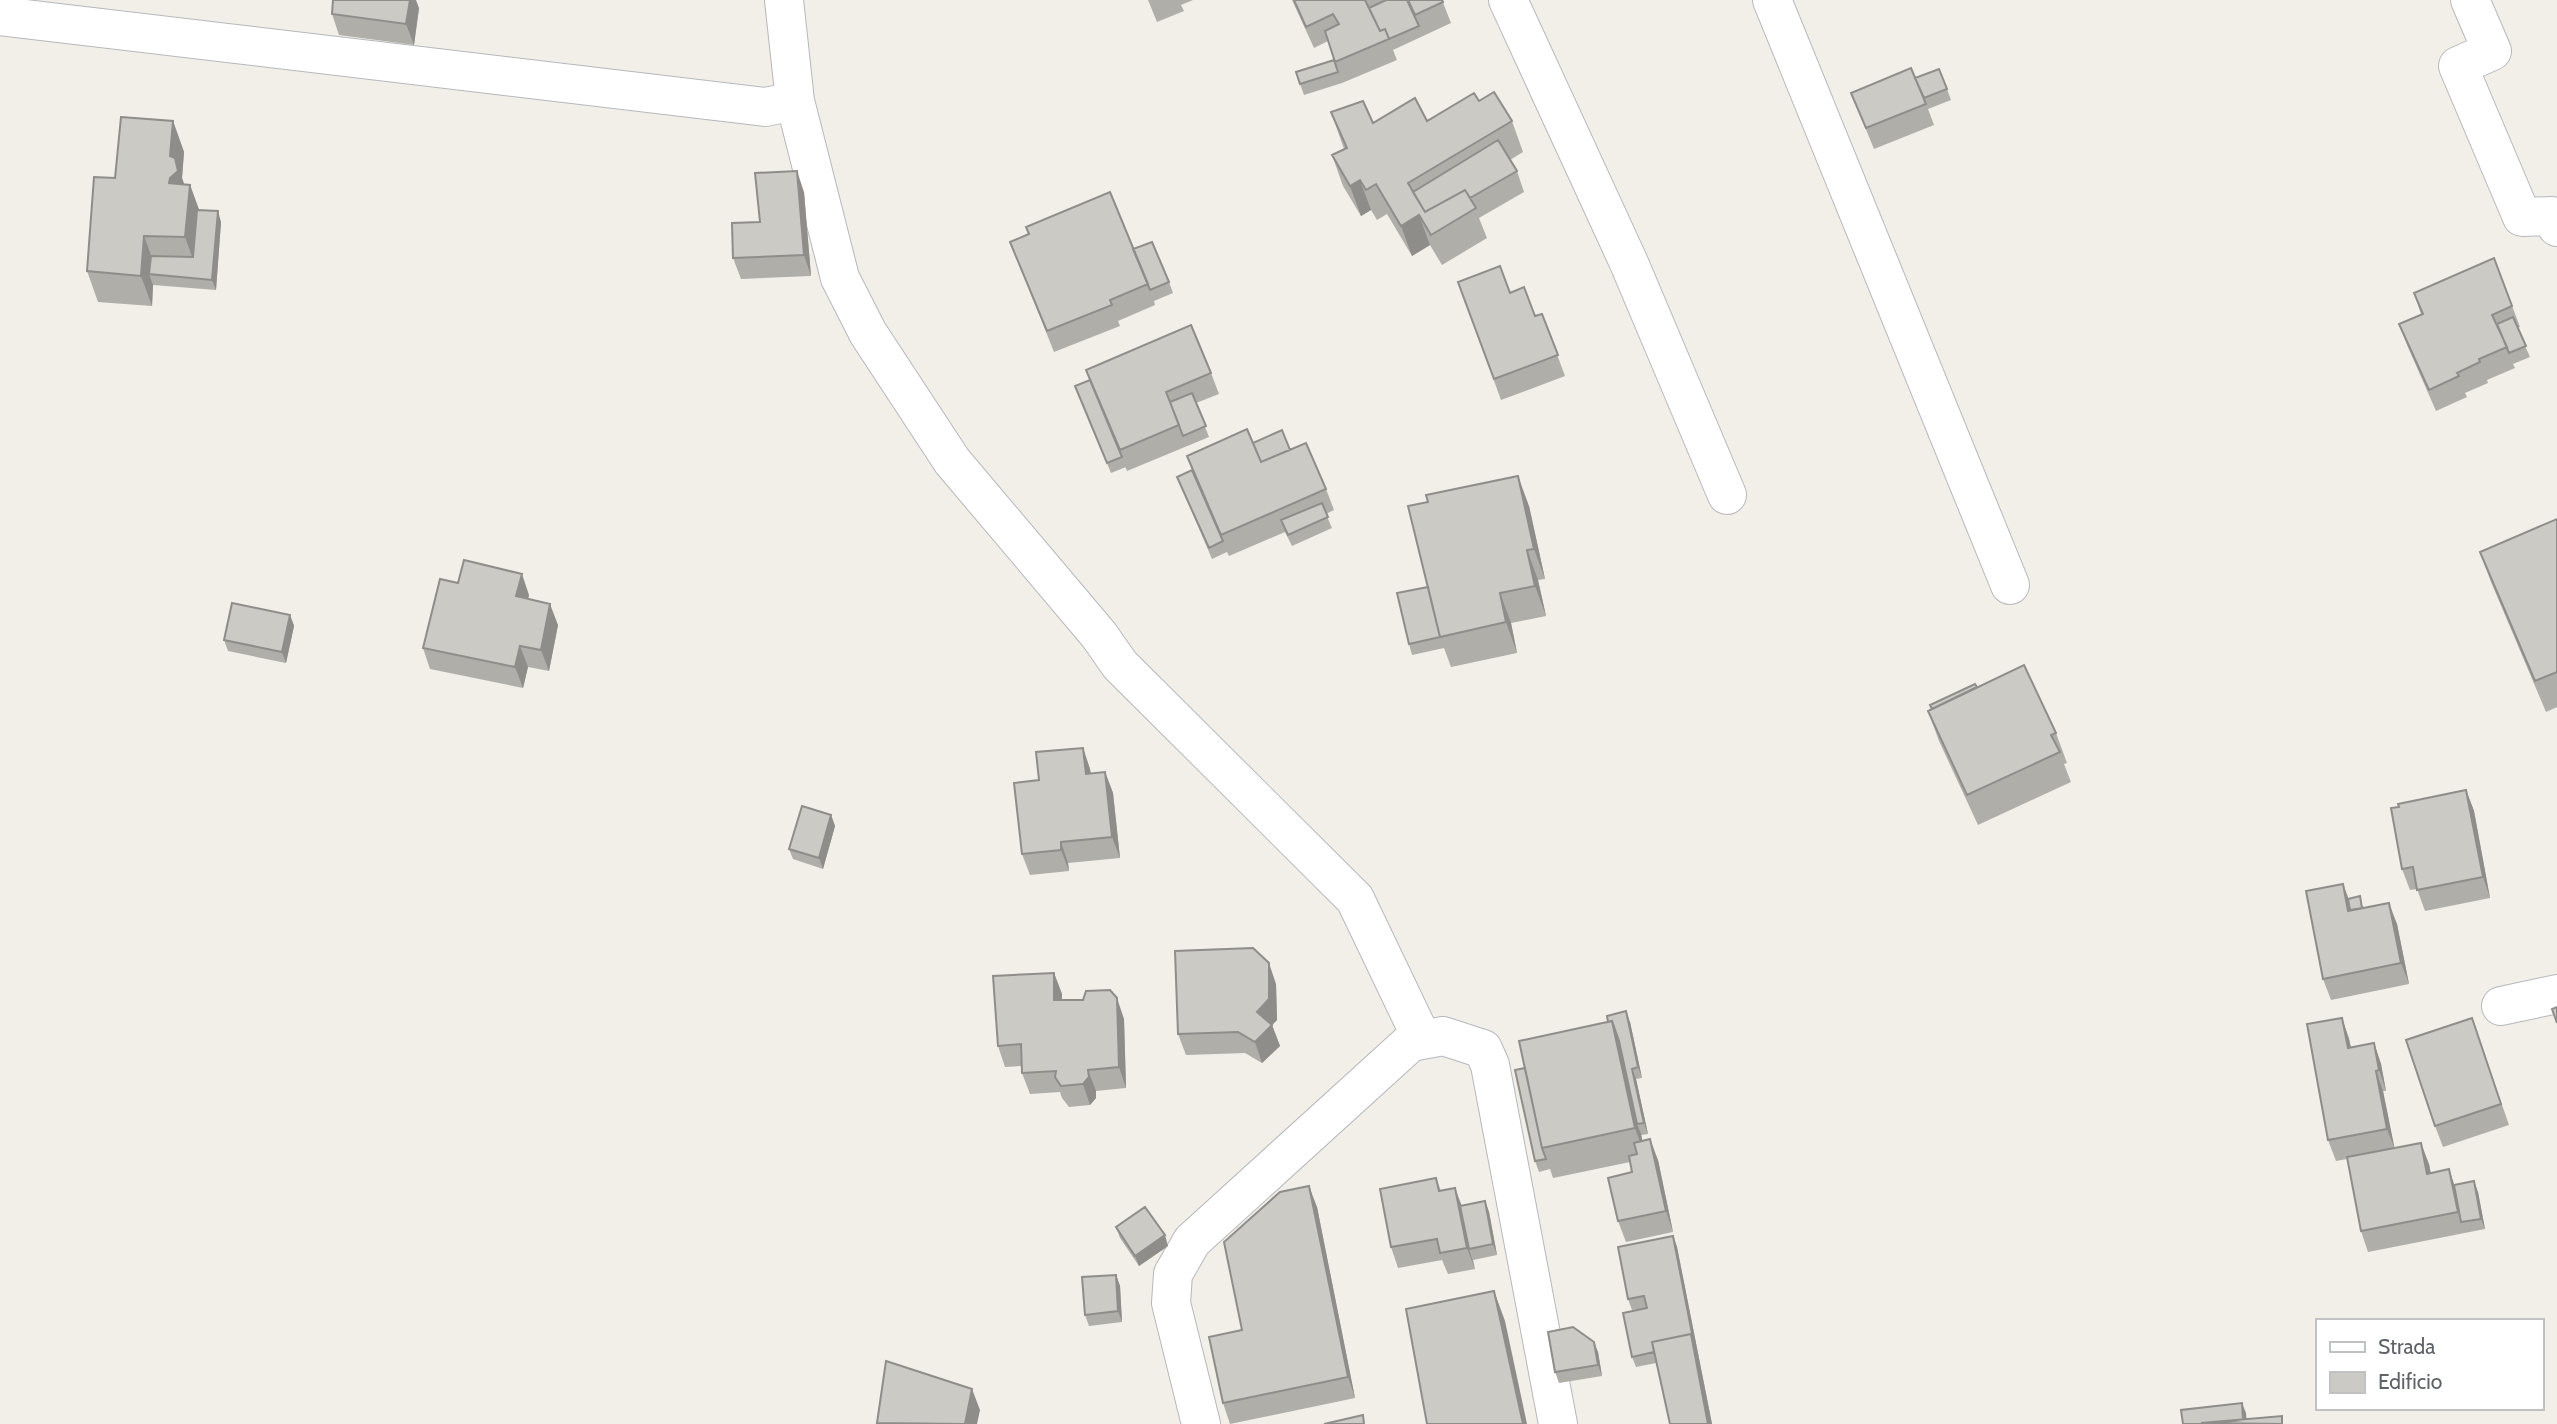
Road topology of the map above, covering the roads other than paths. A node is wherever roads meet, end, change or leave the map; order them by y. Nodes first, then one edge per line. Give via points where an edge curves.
1 (784, 0) edge
2 (1508, 0) edge
3 (1772, 0) edge
4 (2470, 0) edge
5 (0, 16) edge
6 (795, 101) junction
7 (2557, 227) edge
8 (1727, 495) dead end
9 (2010, 585) dead end
10 (2557, 994) edge
11 (2501, 1006) dead end
12 (1422, 1040) junction
13 (1200, 1424) edge
14 (1558, 1424) edge

1 - 6 street
2 - 8 street via 1629,263
3 - 9 street
4 - 7 street via 2491,51 2458,66 2522,217 2552,216
5 - 6 street via 765,107
6 - 12 street via 840,278 868,333 952,461 1120,665 1355,899
10 - 11 street
12 - 13 street via 1411,1042 1192,1241 1173,1274 1171,1303
12 - 14 street via 1443,1036 1462,1040 1483,1049 1490,1065

